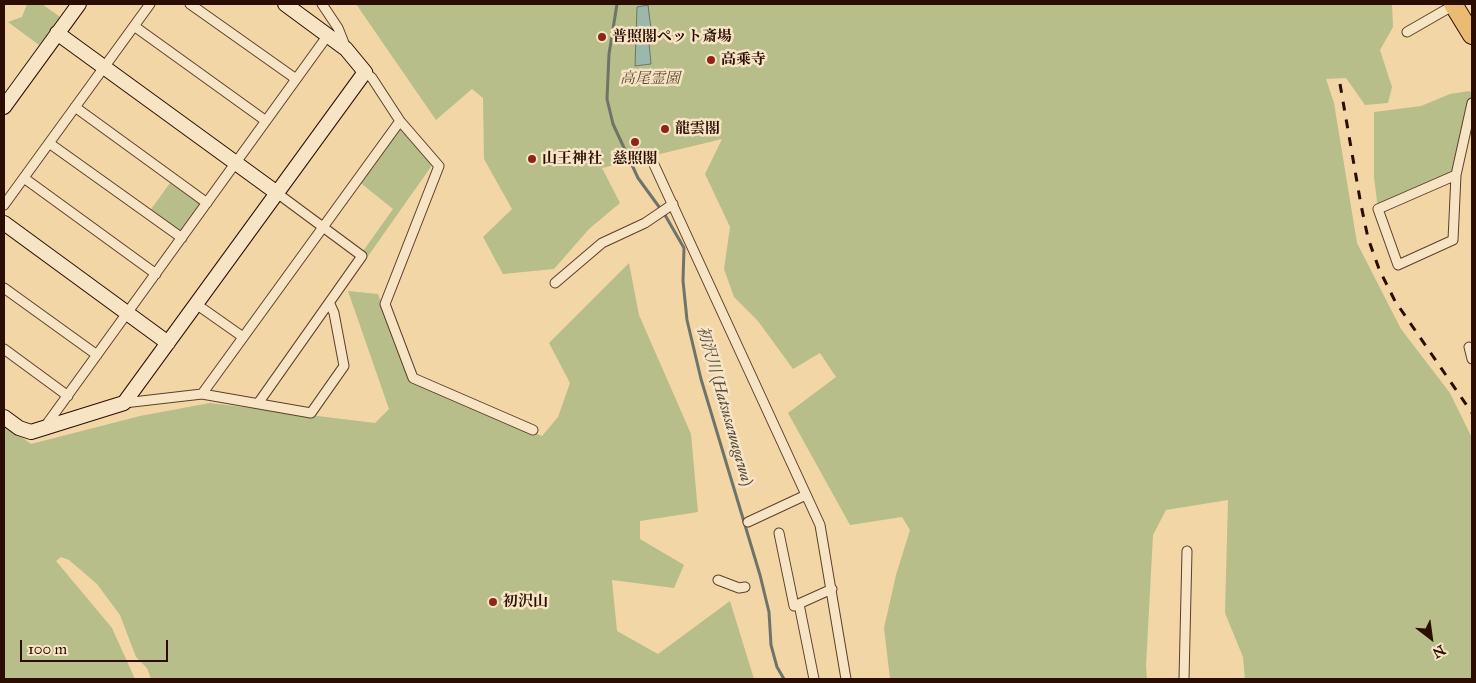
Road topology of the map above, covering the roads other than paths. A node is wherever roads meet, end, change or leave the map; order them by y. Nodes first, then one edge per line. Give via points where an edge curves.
1 (79, 4) edge
2 (150, 4) edge
3 (190, 4) edge
4 (285, 4) edge
5 (322, 4) edge
6 (1454, 4) edge
7 (134, 26) junction
8 (1407, 32) dead end
9 (57, 34) junction
10 (328, 35) junction
11 (1472, 35) edge
12 (346, 48) junction
13 (103, 68) junction
14 (365, 72) junction
15 (296, 79) junction
16 (1472, 103) edge
17 (4, 107) edge
18 (75, 107) junction
19 (266, 121) junction
20 (400, 121) junction
21 (49, 143) junction
22 (652, 158) dead end
23 (236, 163) junction
24 (1456, 175) junction
25 (24, 178) junction
26 (277, 193) junction
27 (207, 202) junction
28 (673, 204) junction
29 (4, 205) edge
30 (4, 223) edge
31 (323, 226) junction
32 (182, 238) junction
33 (156, 274) junction
34 (555, 283) dead end
35 (4, 288) edge
36 (196, 304) junction
37 (330, 304) junction
38 (127, 313) junction
39 (243, 337) junction
40 (168, 343) junction
41 (1469, 347) dead end
42 (4, 350) edge
43 (97, 355) junction
44 (1472, 359) edge
45 (202, 394) junction
46 (68, 396) junction
47 (259, 402) junction
48 (124, 403) junction
49 (4, 417) edge
50 (44, 429) junction
51 (533, 430) dead end
52 (806, 495) junction
53 (748, 522) dead end
54 (779, 534) dead end
55 (1187, 551) dead end
56 (718, 580) dead end
57 (745, 587) dead end
58 (832, 589) junction
59 (799, 604) junction
60 (814, 679) edge
61 (846, 679) edge
62 (1184, 679) edge

1 - 9 street
2 - 7 street
3 - 15 street
4 - 10 street
5 - 12 street via 338,28
6 - 8 street
6 - 11 highway
7 - 13 street
7 - 19 street
9 - 13 street
9 - 17 street
10 - 12 street
10 - 15 street
12 - 14 street
13 - 18 street
13 - 23 street
14 - 20 street
14 - 26 street
15 - 19 street
16 - 24 street
18 - 21 street
18 - 27 street
19 - 23 street
20 - 31 street
20 - 51 street via 439,166 385,304 413,378
21 - 25 street
21 - 32 street
22 - 28 street
23 - 26 street
23 - 27 street
24 - 24 street via 1378,209 1398,265 1453,240
25 - 29 street
25 - 33 street
26 - 31 street
26 - 36 street
27 - 32 street
28 - 34 street via 602,243
28 - 52 street
30 - 38 street
31 - 37 street via 362,256
31 - 39 street
32 - 33 street
33 - 38 street
35 - 43 street
36 - 39 street
36 - 40 street
37 - 47 street
37 - 47 street via 344,366 312,413
38 - 40 street
38 - 43 street
39 - 45 street
40 - 48 street
41 - 44 street
42 - 46 street
43 - 46 street
45 - 47 street
45 - 48 street
46 - 50 street
48 - 50 street
49 - 50 street via 24,431
52 - 53 street
52 - 58 street via 820,525
54 - 59 street via 794,606
55 - 62 street
56 - 57 street
58 - 59 street
58 - 61 street
59 - 60 street

